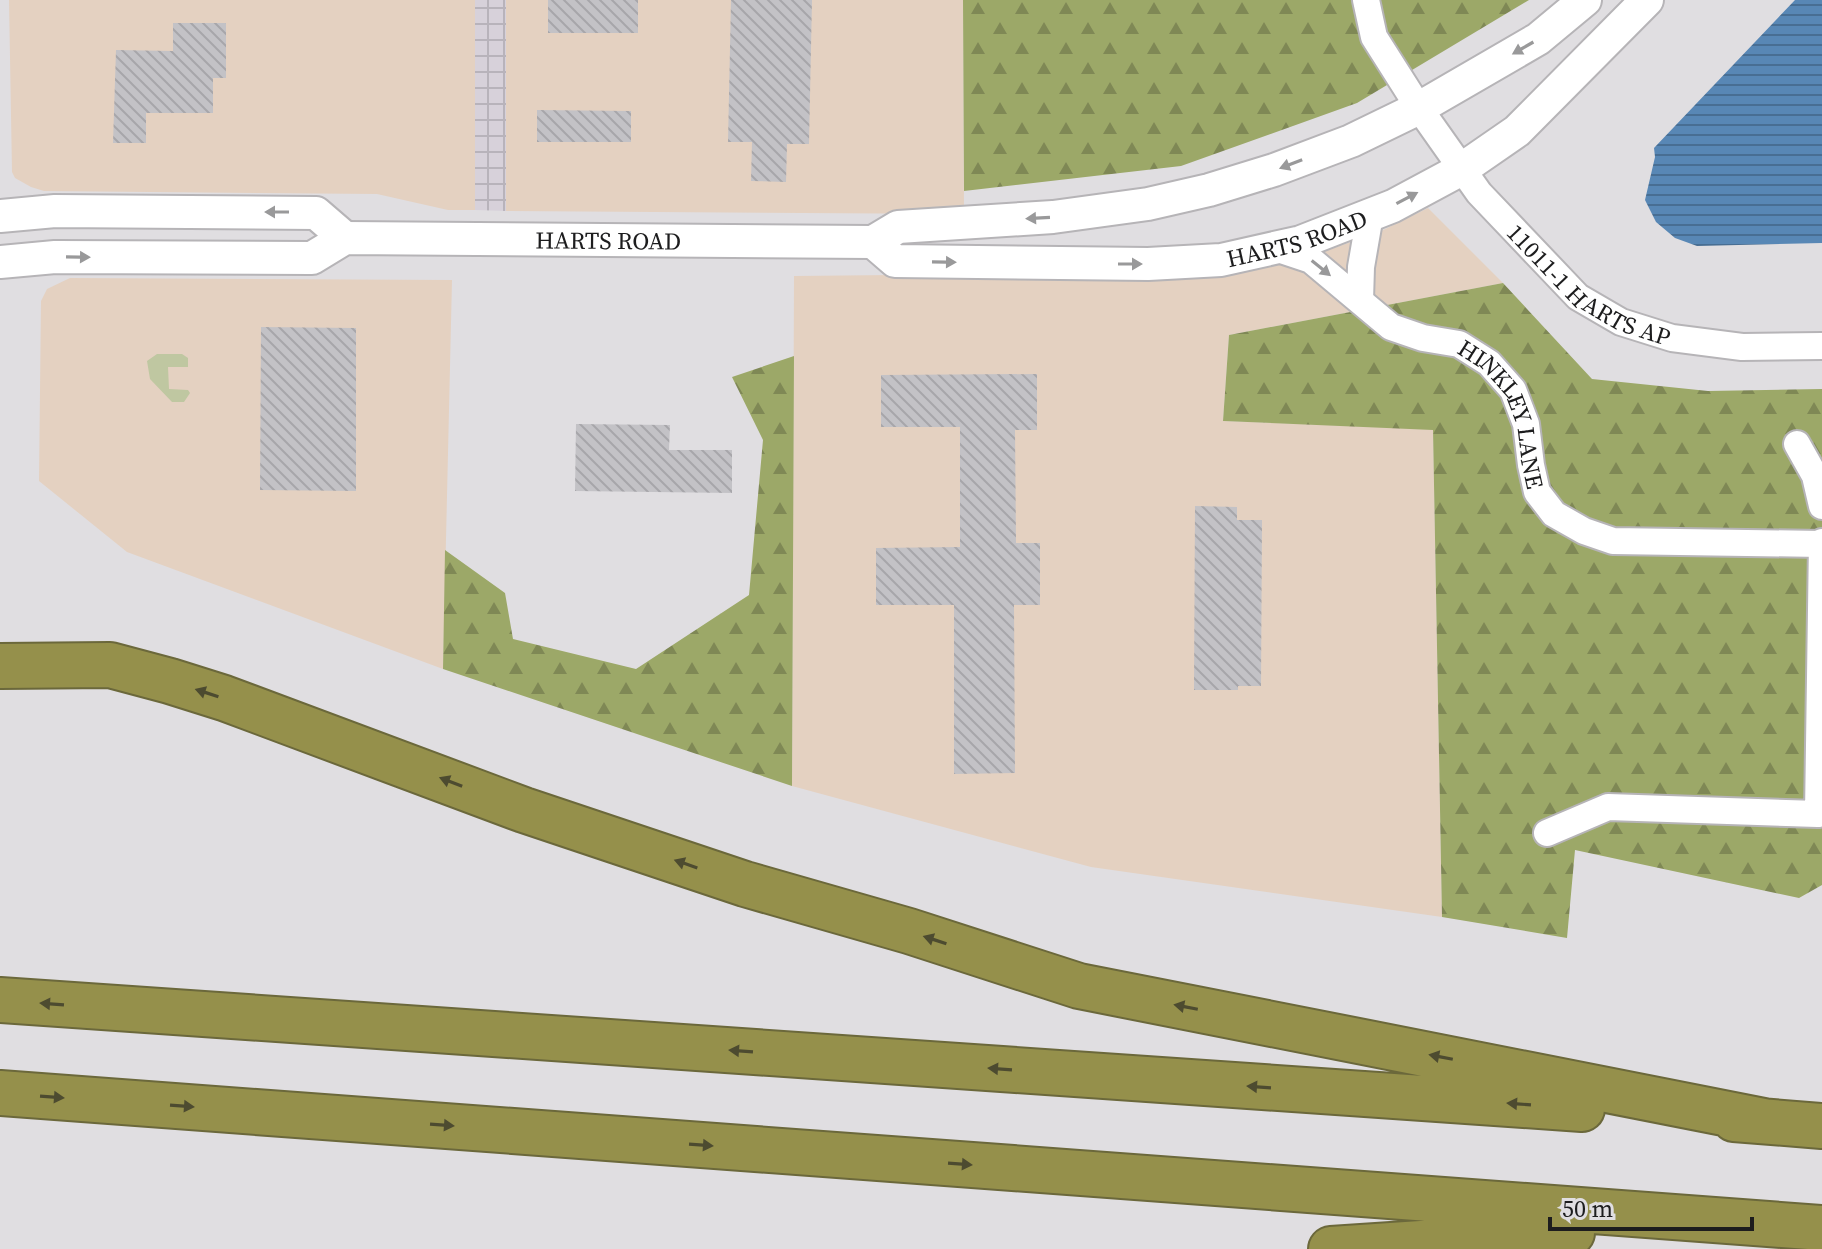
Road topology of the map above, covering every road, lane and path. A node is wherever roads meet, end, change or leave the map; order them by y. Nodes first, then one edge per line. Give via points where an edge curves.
1 (1366, 0) edge
2 (1585, 0) edge
3 (1647, 0) edge
4 (1419, 108) junction
5 (1462, 169) junction
6 (1370, 215) junction
7 (0, 216) edge
8 (345, 238) junction
9 (873, 242) junction
10 (1275, 248) junction
11 (0, 262) edge
12 (1360, 300) junction
13 (1822, 346) edge
14 (1797, 444) dead end
15 (1822, 506) edge
16 (1822, 543) edge
17 (0, 666) edge
18 (1547, 833) dead end
19 (0, 1000) edge
20 (0, 1093) edge
21 (1764, 1121) junction
22 (1822, 1126) edge
23 (1806, 1227) edge
24 (1331, 1249) edge

1 - 4 street, 11011-1 HARTS AP via 1374,37
2 -> 4 street, HARTS ROAD via 1538,39
3 - 5 street, HARTS ROAD via 1517,131
4 - 5 street, 11011-1 HARTS AP
4 -> 9 street, HARTS ROAD via 1351,141 1209,190 1053,217 898,227
6 -> 5 street, HARTS ROAD
5 - 13 street, 11011-1 HARTS AP via 1578,297 1621,322 1672,338 1742,347
6 - 10 street, HARTS ROAD
6 - 12 street
8 -> 7 street via 316,213 55,211
8 - 9 street, HARTS ROAD
11 -> 8 street via 55,257 312,258
9 -> 10 street, HARTS ROAD via 895,261 1021,263 1221,260
10 -> 12 street, HINKLEY LANE via 1311,260
12 - 16 street, HINKLEY LANE via 1391,327 1459,344 1489,363 1513,390 1526,424 1537,492 1554,514 1584,531 1613,541
14 - 15 street via 1815,476
16 - 18 street via 1818,814 1608,807
21 -> 17 highway via 1079,986 524,810 170,681 110,665
21 -> 19 highway
20 -> 23 highway
21 - 22 highway
23 - 24 highway via 1549,1234

